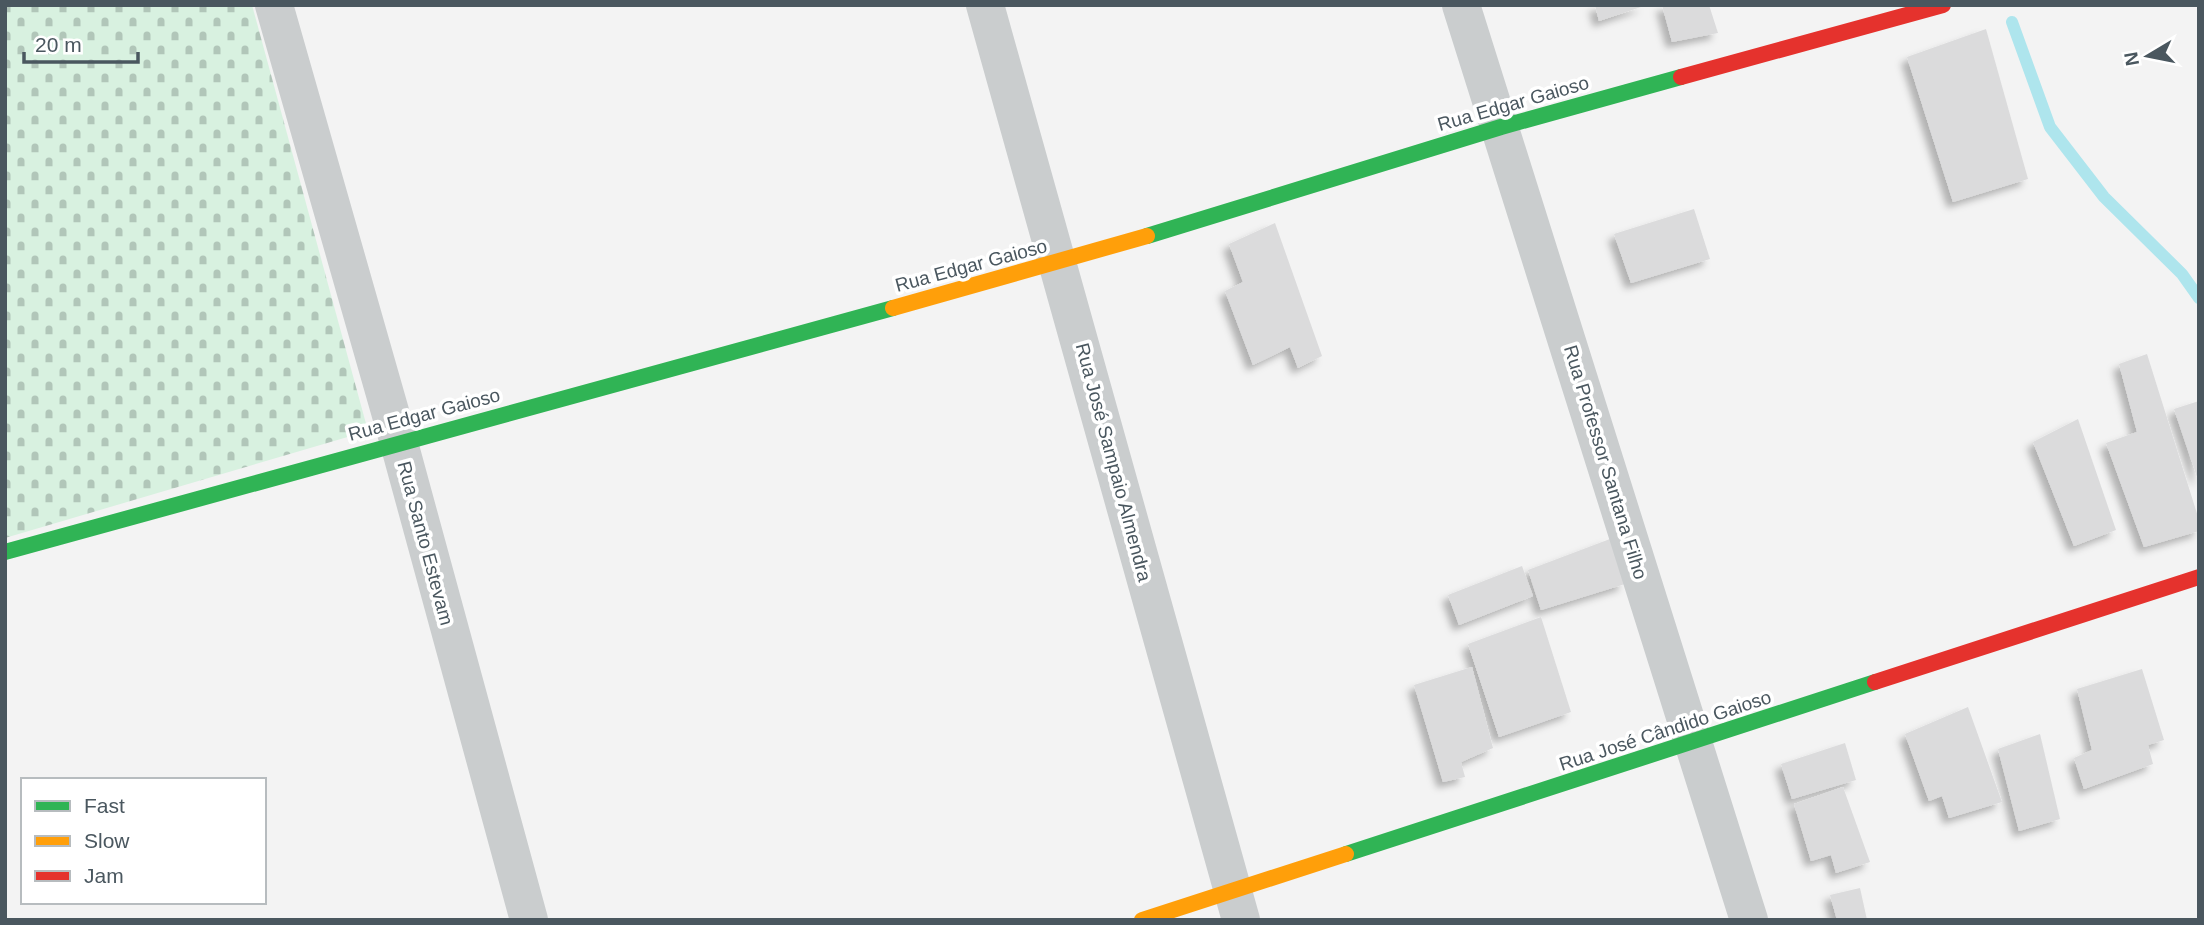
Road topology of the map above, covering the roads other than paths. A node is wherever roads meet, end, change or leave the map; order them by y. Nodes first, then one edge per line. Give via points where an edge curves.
1 (274, 5) edge
2 (985, 5) edge
3 (1461, 5) edge
4 (1943, 5) edge
5 (1501, 127) junction
6 (1059, 263) junction
7 (399, 443) junction
8 (5, 552) edge
9 (2199, 577) edge
10 (1694, 743) junction
11 (1237, 905) edge
12 (529, 920) edge
13 (1142, 920) edge
14 (1749, 920) edge

1 - 7 street, Rua Santo Estevam
2 - 6 street, Rua José Sampaio Almendra
3 - 5 street, Rua Professor Santana Filho
4 - 5 main road, Rua Edgar Gaioso
5 - 6 main road, Rua Edgar Gaioso
5 - 10 street, Rua Professor Santana Filho
6 - 7 main road, Rua Edgar Gaioso
6 - 11 street, Rua José Sampaio Almendra
7 - 8 main road, Rua Edgar Gaioso
7 - 12 street, Rua Santo Estevam
9 - 10 main road, Rua José Cândido Gaioso
10 - 11 main road, Rua José Cândido Gaioso
10 - 14 street, Rua Professor Santana Filho
11 - 13 main road, Rua José Cândido Gaioso

